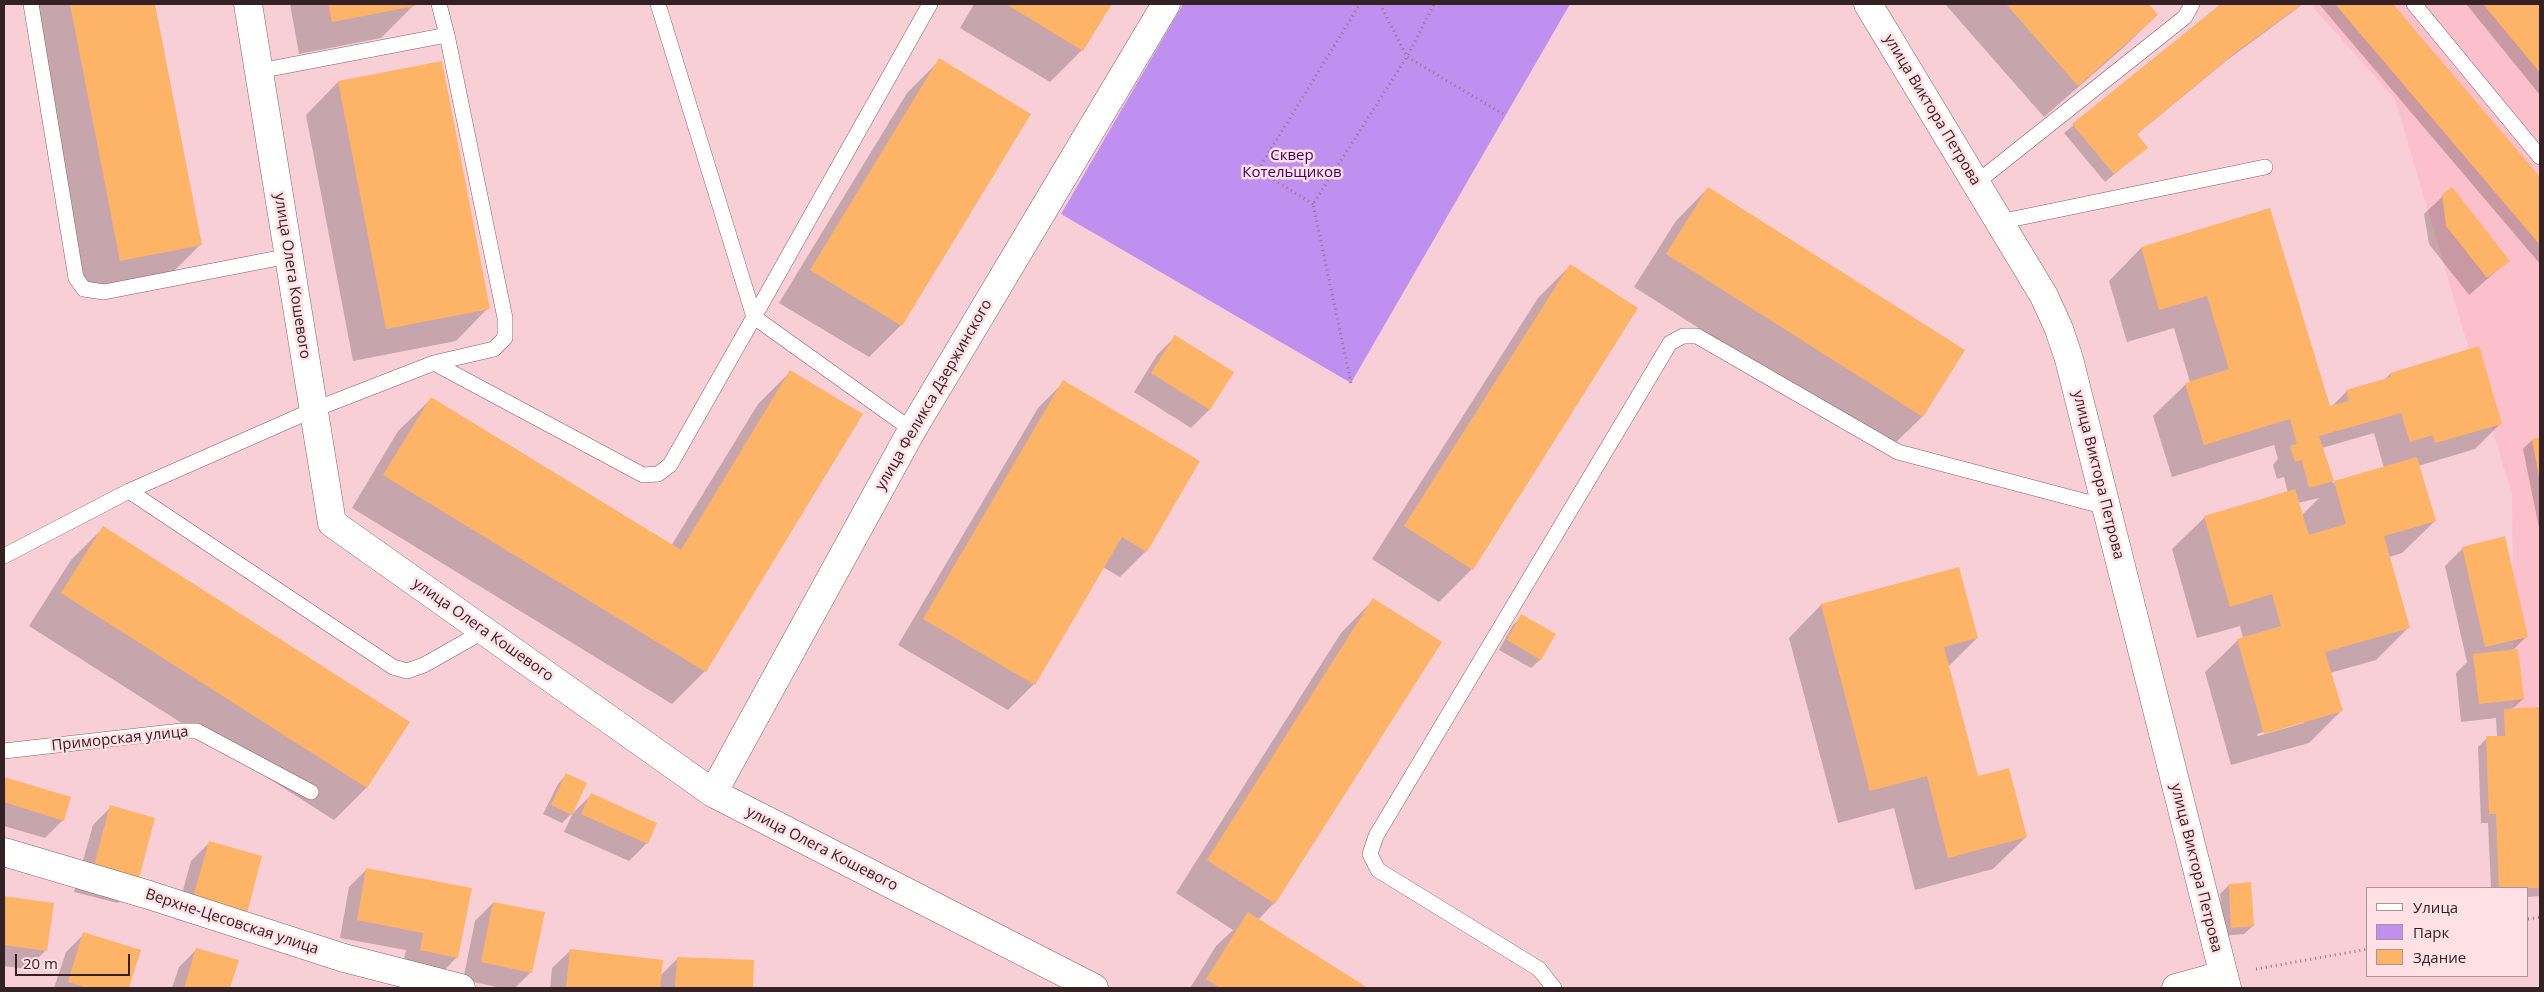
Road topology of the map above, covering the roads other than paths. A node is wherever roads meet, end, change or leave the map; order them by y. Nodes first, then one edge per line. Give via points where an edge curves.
1 (31, 4) edge
2 (248, 4) edge
3 (439, 4) edge
4 (658, 4) edge
5 (930, 4) edge
6 (1166, 4) edge
7 (1868, 4) edge
8 (2192, 4) edge
9 (2414, 4) edge
10 (447, 35) junction
11 (259, 71) junction
12 (2540, 157) edge
13 (2265, 167) dead end
14 (1976, 184) junction
15 (1999, 222) junction
16 (289, 256) junction
17 (754, 317) junction
18 (434, 363) junction
19 (313, 410) junction
20 (912, 430) junction
21 (129, 491) junction
22 (2106, 507) junction
23 (4, 556) edge
24 (484, 630) junction
25 (4, 751) edge
26 (311, 792) dead end
27 (713, 793) junction
28 (4, 852) edge
29 (2225, 982) edge
30 (461, 988) edge
31 (1094, 988) edge
32 (1554, 988) edge
33 (2176, 988) edge

1 - 16 lane via 76,278 84,289 104,292
2 - 11 street, улица Олега Кошевого
3 - 10 lane
4 - 17 lane
5 - 17 lane
6 - 20 street, улица Феликса Дзержинского
7 - 14 street, улица Виктора Петрова
8 - 14 lane via 2186,17
9 - 12 lane
10 - 11 lane
10 - 18 lane via 505,318 505,338 494,349
11 - 16 street, улица Олега Кошевого
13 - 15 lane
14 - 15 street, улица Виктора Петрова
15 - 22 street, улица Виктора Петрова via 2044,296 2059,329
16 - 19 street, улица Олега Кошевого
17 - 18 lane via 670,465 658,474 643,475
17 - 20 lane
18 - 19 lane
19 - 21 lane
19 - 24 street, улица Олега Кошевого via 332,523
20 - 27 street, улица Феликса Дзержинского
21 - 23 lane
21 - 24 lane via 394,667 407,671 424,665
22 - 29 street, улица Виктора Петрова
22 - 32 lane via 1898,452 1697,336 1682,336 1670,342 1376,836 1370,854 1378,870 1539,969
24 - 27 street, улица Олега Кошевого
25 - 26 lane, Приморская улица via 197,731
27 - 31 street, улица Олега Кошевого
28 - 30 street, Верхне-Цесовская улица via 344,958
29 - 33 street

